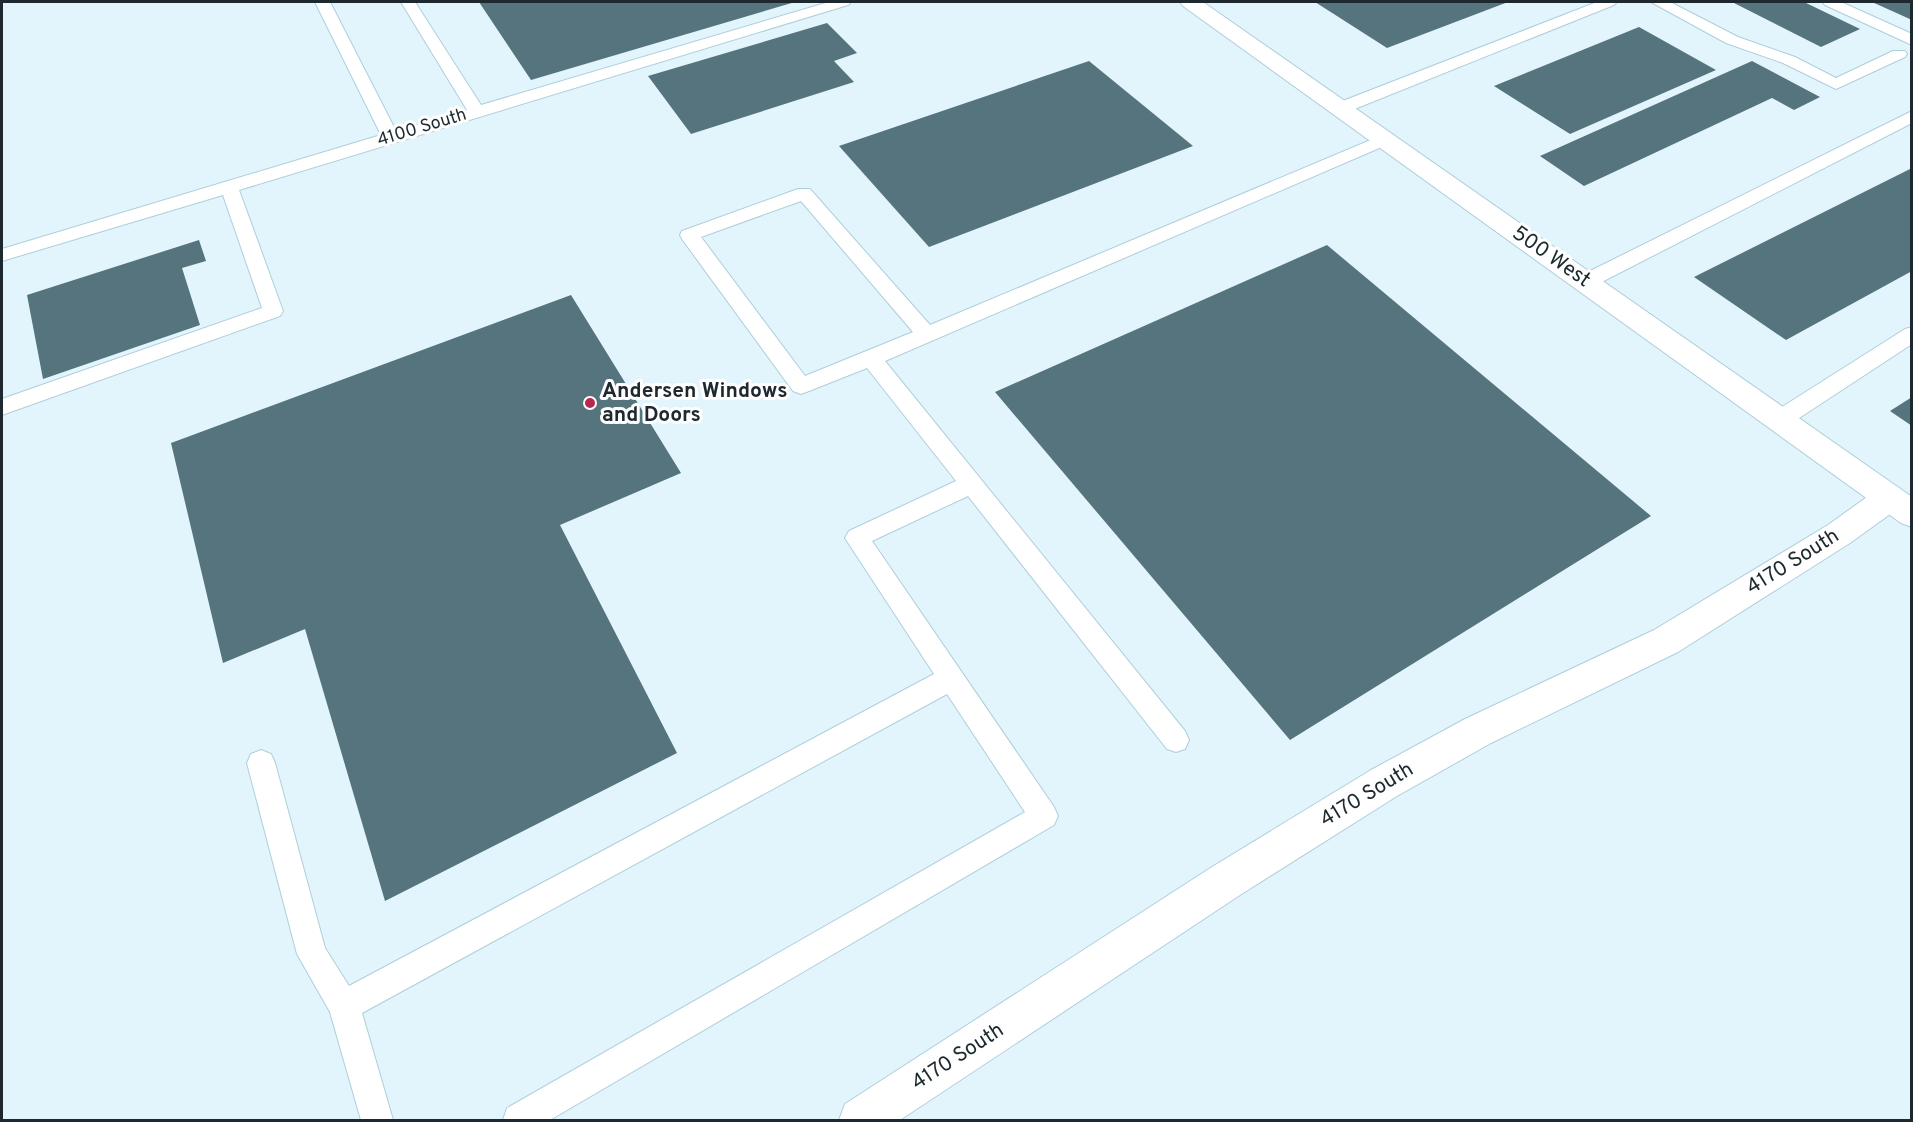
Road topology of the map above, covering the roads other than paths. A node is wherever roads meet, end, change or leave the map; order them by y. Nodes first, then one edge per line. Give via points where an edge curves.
1 (322, 2) edge
2 (408, 2) edge
3 (843, 2) edge
4 (1190, 2) edge
5 (1609, 2) edge
6 (1659, 2) edge
7 (1830, 2) edge
8 (1911, 40) edge
9 (1899, 54) dead end
10 (1341, 108) junction
11 (477, 112) junction
12 (1911, 116) edge
13 (391, 138) junction
14 (1385, 139) junction
15 (229, 187) junction
16 (2, 255) edge
17 (1585, 282) junction
18 (1911, 334) edge
19 (927, 335) junction
20 (871, 358) junction
21 (2, 407) edge
22 (1779, 420) junction
23 (972, 484) junction
24 (1900, 506) edge
25 (952, 678) junction
26 (1176, 740) dead end
27 (261, 763) dead end
28 (344, 1006) junction
29 (377, 1120) edge
30 (519, 1120) edge
31 (861, 1120) edge

1 - 13 lane
2 - 11 lane
3 - 11 lane, 4100 South
4 - 10 main road, 500 West
5 - 10 lane
6 - 9 lane via 1732,40 1789,60 1836,84
7 - 8 lane
10 - 14 main road, 500 West
11 - 13 lane, 4100 South
12 - 17 lane
13 - 15 lane, 4100 South
14 - 17 main road, 500 West
14 - 19 lane
15 - 16 lane, 4100 South
15 - 21 lane via 273,311
17 - 22 main road, 500 West
18 - 22 lane
19 - 20 lane
19 - 20 lane via 804,193 689,235 801,386
20 - 23 lane
22 - 24 main road, 500 West
23 - 25 lane via 856,538
23 - 26 lane
24 - 31 main road, 4170 South via 1839,534 1666,641 1478,731 1384,783 1226,881
25 - 28 lane
25 - 30 lane via 1044,816
27 - 28 lane via 312,954
28 - 29 lane

